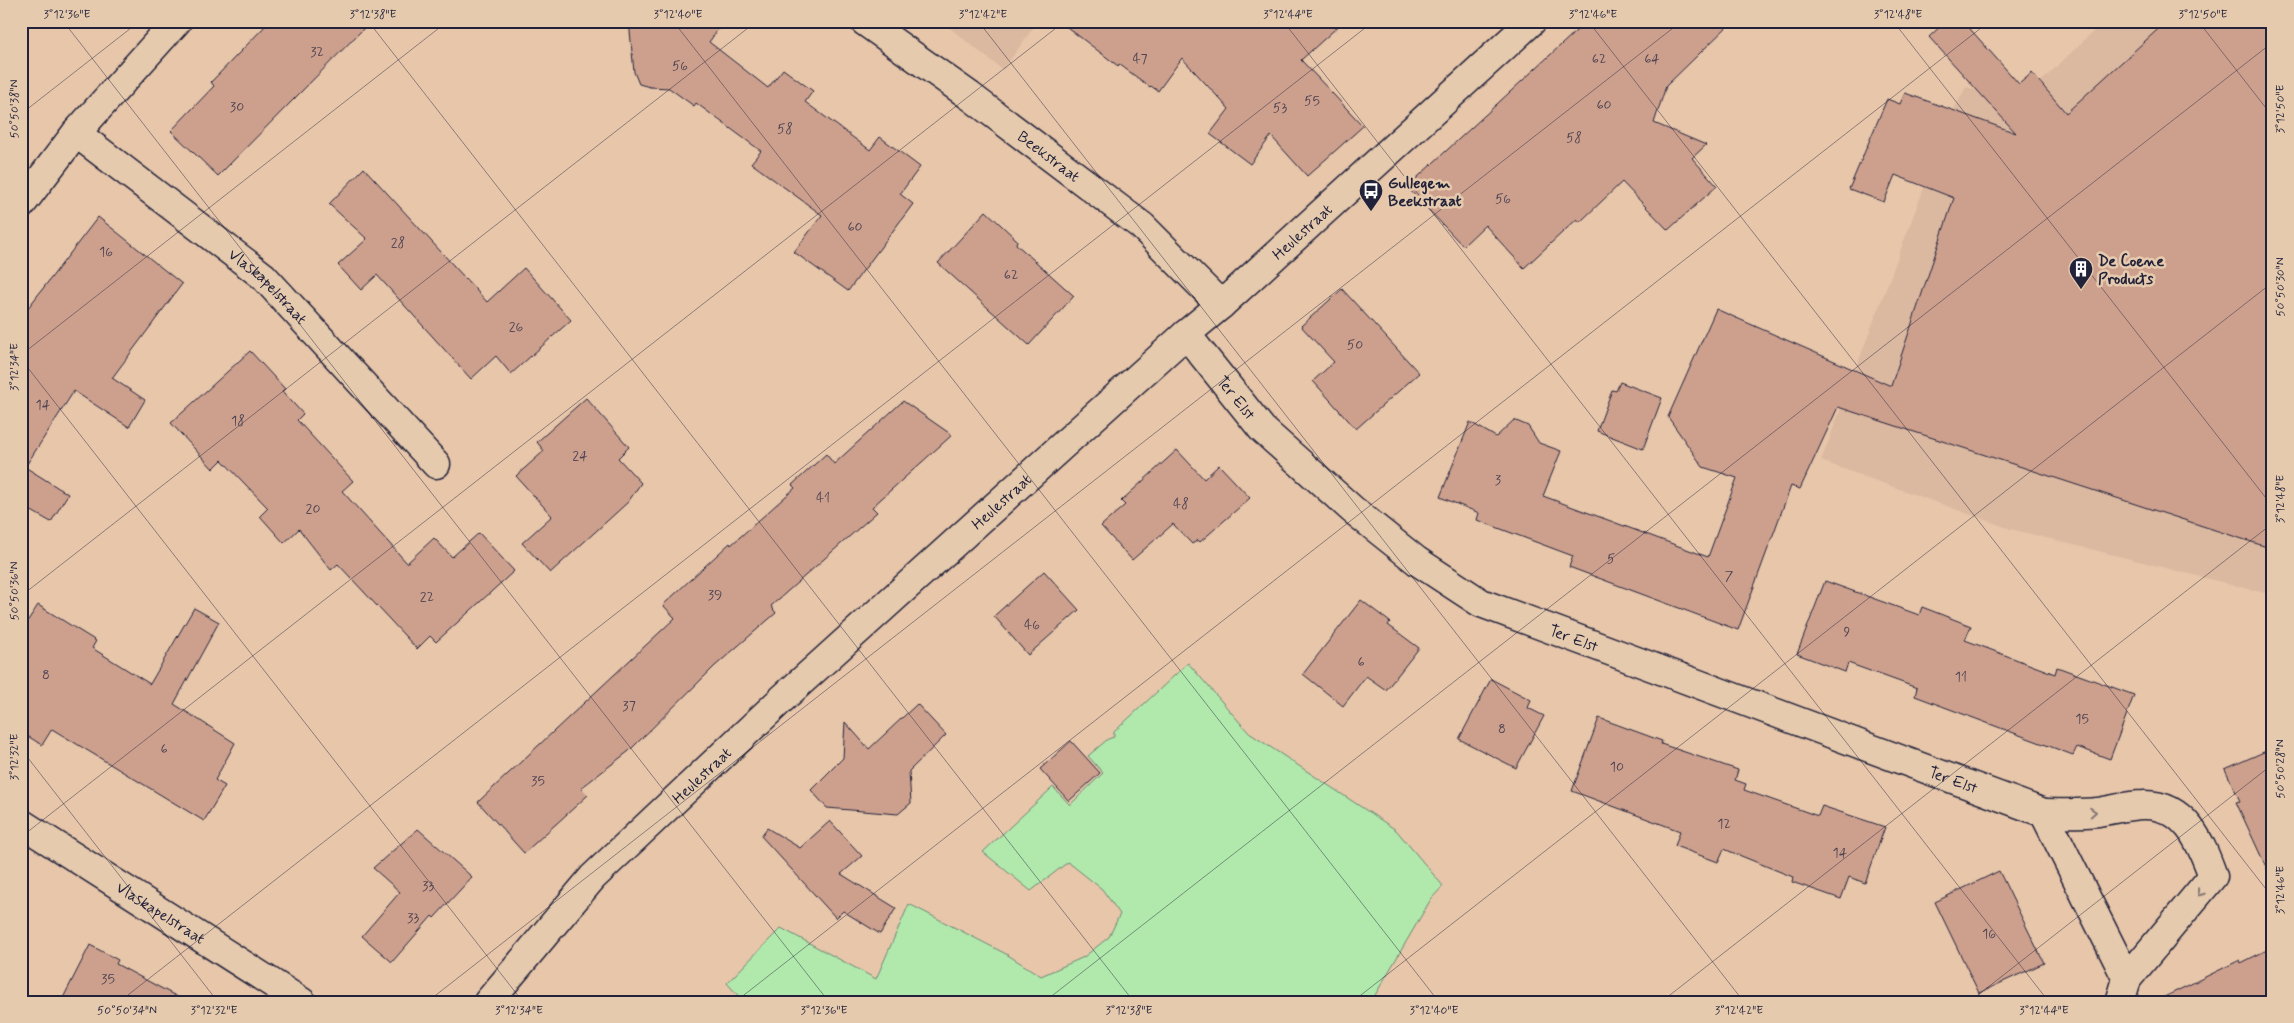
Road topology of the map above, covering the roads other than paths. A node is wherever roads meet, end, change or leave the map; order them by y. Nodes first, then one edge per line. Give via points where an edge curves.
1 (177, 21) edge
2 (864, 21) edge
3 (1532, 21) edge
4 (76, 133) junction
5 (21, 205) edge
6 (1221, 305) junction
7 (1186, 334) junction
8 (436, 464) dead end
9 (2044, 813) junction
10 (21, 823) edge
11 (2123, 990) edge
12 (302, 1002) edge
13 (488, 1002) edge

1 - 4 street
2 - 6 street, Beekstraat via 970,96 1142,226
3 - 6 street, Heulestraat
4 - 5 street
4 - 8 street, Vlaskapelstraat via 263,276
6 - 7 street, Heulestraat
7 - 9 street, Ter Elst via 1262,429 1353,510 1481,604
7 - 13 street, Heulestraat via 783,698 593,877
9 - 11 street, Ter Elst
9 -> 11 street, Ter Elst via 2097,812 2146,805 2164,809 2186,821 2202,845 2213,876
10 - 12 street, Vlaskapelstraat

